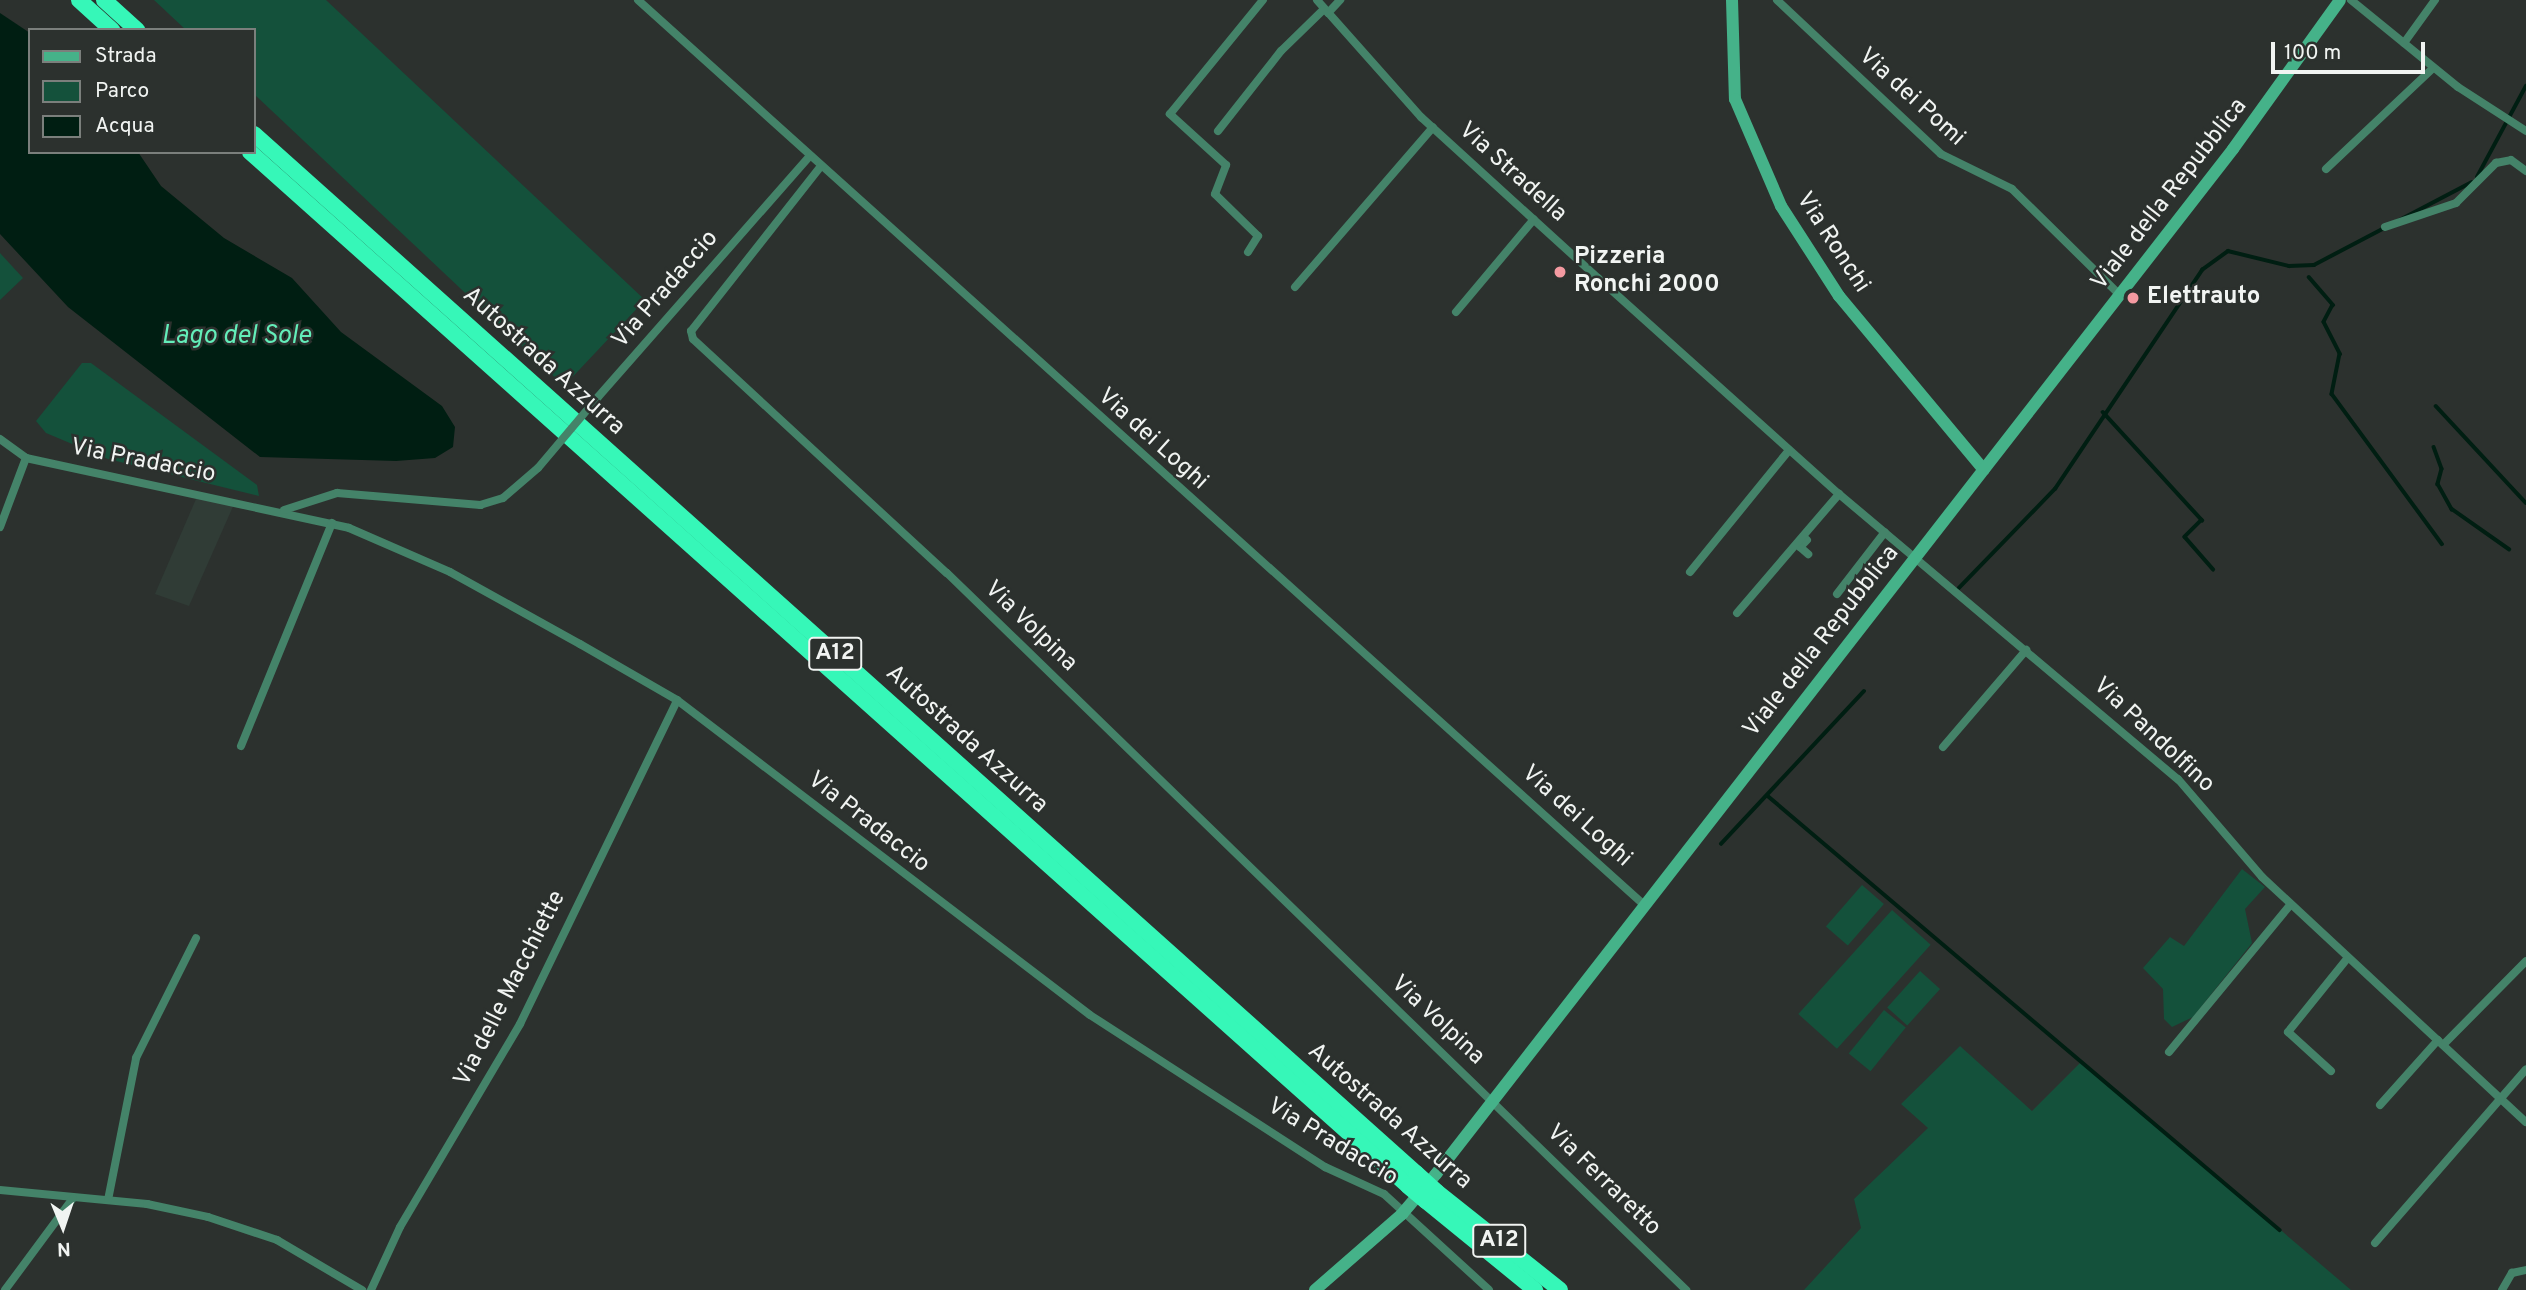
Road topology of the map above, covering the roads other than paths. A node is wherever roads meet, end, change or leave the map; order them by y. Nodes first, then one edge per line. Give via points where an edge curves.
1 (79, 0) edge
2 (104, 0) edge
3 (638, 0) edge
4 (1263, 0) edge
5 (1317, 0) edge
6 (1340, 0) edge
7 (1732, 0) edge
8 (1777, 0) edge
9 (2340, 0) edge
10 (2351, 0) edge
11 (2435, 0) edge
12 (1326, 11) junction
13 (110, 28) edge
14 (136, 28) edge
15 (2404, 43) junction
16 (2433, 68) junction
17 (1433, 127) junction
18 (1218, 131) dead end
19 (2526, 131) edge
20 (256, 136) edge
21 (252, 154) edge
22 (810, 156) junction
23 (821, 166) junction
24 (2326, 169) dead end
25 (2526, 171) edge
26 (1534, 219) junction
27 (2385, 227) dead end
28 (1248, 252) dead end
29 (1295, 288) dead end
30 (2120, 295) junction
31 (1456, 312) dead end
32 (0, 439) edge
33 (1790, 450) junction
34 (26, 458) junction
35 (1984, 470) junction
36 (1841, 496) junction
37 (284, 510) junction
38 (332, 523) junction
39 (0, 527) edge
40 (1885, 532) junction
41 (1808, 554) dead end
42 (1915, 558) junction
43 (1690, 572) dead end
44 (1837, 594) dead end
45 (1737, 613) dead end
46 (2026, 650) junction
47 (677, 700) junction
48 (241, 746) dead end
49 (1943, 747) dead end
50 (1644, 905) junction
51 (2290, 905) junction
52 (196, 938) dead end
53 (2347, 959) junction
54 (2526, 961) edge
55 (2440, 1043) junction
56 (2168, 1052) dead end
57 (2526, 1069) edge
58 (2331, 1071) dead end
59 (2498, 1098) junction
60 (1493, 1100) junction
61 (2380, 1105) dead end
62 (2526, 1122) edge
63 (1412, 1180) junction
64 (0, 1190) edge
65 (1432, 1196) junction
66 (73, 1198) junction
67 (108, 1200) junction
68 (1402, 1214) junction
69 (2375, 1243) dead end
70 (2526, 1269) edge
71 (5, 1290) edge
72 (362, 1290) edge
73 (371, 1290) edge
74 (1315, 1290) edge
75 (1489, 1290) edge
76 (1535, 1290) edge
77 (1560, 1290) edge
78 (1686, 1290) edge
79 (2502, 1290) edge

1 - 13 highway
2 - 14 highway
3 - 22 street, Via dei Loghi
4 - 28 street via 1170,114 1226,165 1215,194 1258,236
5 - 12 street, Via Stradella
6 - 12 street
7 - 35 main road, Via Ronchi via 1735,99 1781,206 1847,307
8 - 30 street, Via dei Pomi via 1941,154 2012,189
9 - 30 main road, Viale della Repubblica
10 - 15 street
11 - 15 street
12 - 17 street, Via Stradella
12 - 18 street via 1281,51
15 - 16 street
16 - 19 street
16 - 24 street
17 - 26 street, Via Stradella
17 - 29 street
20 - 63 highway, Autostrada Azzurra / A12
21 - 63 highway, Autostrada Azzurra / A12
22 - 23 street, Via dei Loghi
22 - 37 street, Via Pradaccio, bridge via 538,468 503,498 480,505 337,493
23 - 50 street, Via dei Loghi
23 - 60 street, Via Volpina via 691,331 693,339 947,573
25 - 27 street via 2511,160 2496,163 2456,203
26 - 31 street
26 - 33 street, Via Stradella
30 - 35 main road, Viale della Repubblica
32 - 34 street, Via Pradaccio
33 - 36 street, Via Stradella
33 - 43 street
34 - 37 street, Via Pradaccio
34 - 39 street
35 - 42 main road, Viale della Repubblica
36 - 40 street, Via Stradella
36 - 41 street via 1800,547
36 - 45 street
37 - 38 street, Via Pradaccio
38 - 47 street, Via Pradaccio via 450,572
38 - 48 street
40 - 42 street, Via Stradella
40 - 44 street
42 - 46 street, Via Pandolfino
42 - 50 main road, Viale della Repubblica
46 - 49 street
46 - 51 street, Via Pandolfino via 2178,779 2229,844
47 - 68 street, Via Pradaccio via 1090,1015 1325,1167 1384,1194
47 - 73 street, Via delle Macchiette via 520,1024 400,1227
50 - 60 main road, Viale della Repubblica
51 - 53 street, Via Pandolfino
51 - 56 street
52 - 67 street via 136,1058
53 - 55 street, Via Pandolfino
53 - 58 street via 2288,1032
54 - 55 street
55 - 59 street, Via Pandolfino
55 - 61 street
57 - 59 street
59 - 62 street, Via Pandolfino
59 - 69 street
60 - 68 main road, Viale della Repubblica
60 - 78 street, Via Ferraretto
63 - 65 highway, Autostrada Azzurra / A12, bridge
64 - 66 street
65 - 76 highway, Autostrada Azzurra / A12
65 - 77 highway, Autostrada Azzurra / A12
66 - 67 street
66 - 71 street
67 - 72 street via 182,1210 264,1235
68 - 74 main road, Viale della Repubblica
68 - 75 street, Via Pradaccio
70 - 79 street via 2512,1273

